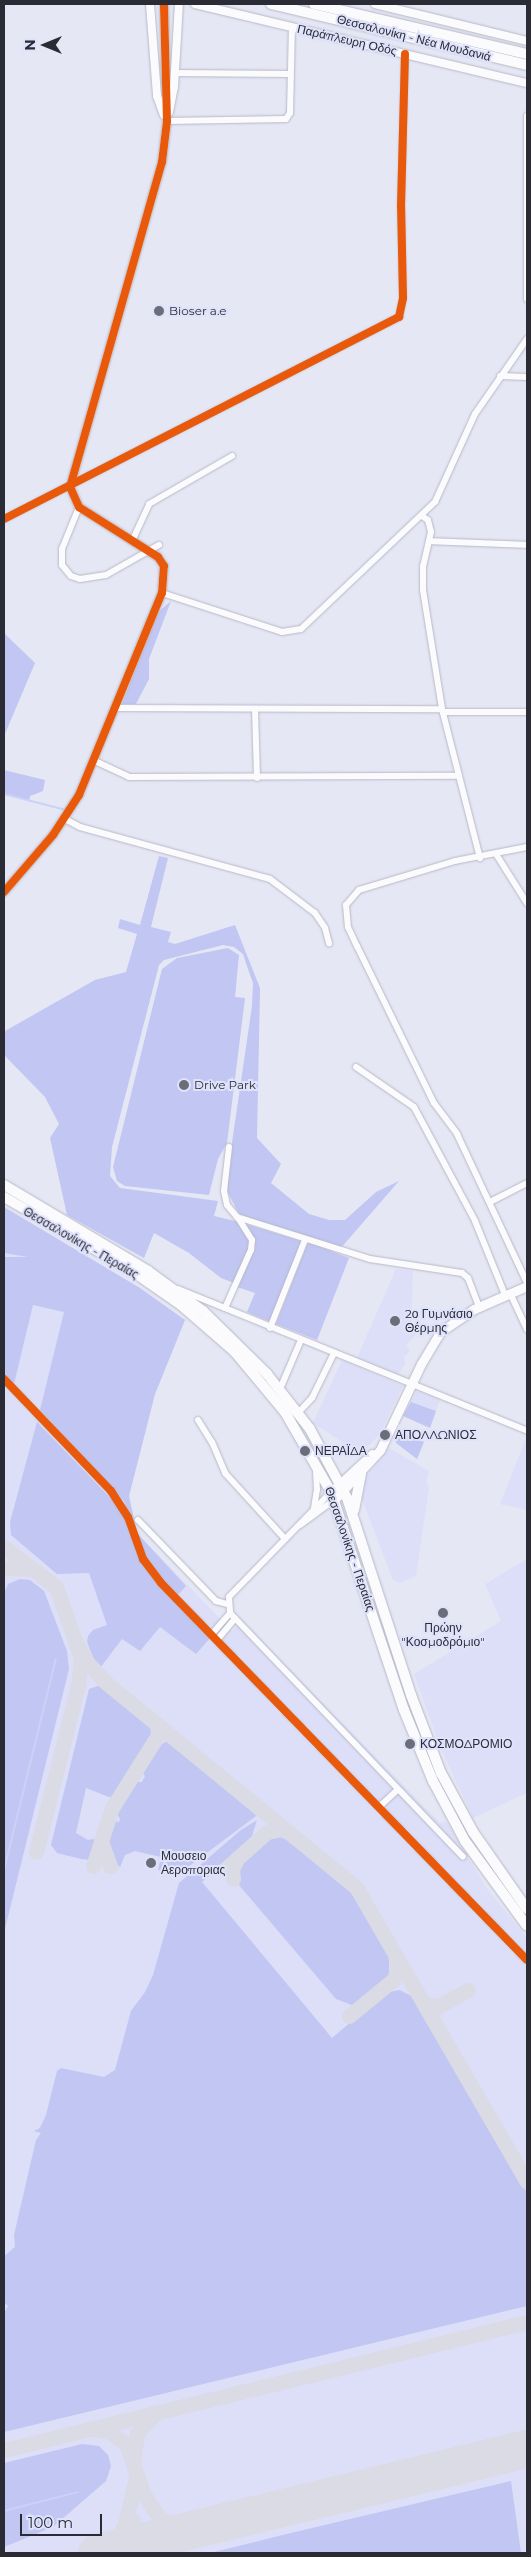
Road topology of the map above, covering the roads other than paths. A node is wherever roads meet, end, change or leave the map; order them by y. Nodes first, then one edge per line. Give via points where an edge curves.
1 (150, 4) edge
2 (179, 4) edge
3 (195, 4) edge
4 (272, 4) edge
5 (314, 4) edge
6 (375, 4) edge
7 (164, 5) edge
8 (402, 7) edge
9 (292, 27) junction
10 (527, 41) edge
11 (405, 54) junction
12 (527, 54) edge
13 (527, 65) edge
14 (175, 73) junction
15 (290, 74) junction
16 (527, 83) edge
17 (527, 116) edge
18 (167, 121) junction
19 (527, 299) edge
20 (527, 339) edge
21 (500, 376) junction
22 (527, 377) edge
23 (232, 456) dead end
24 (70, 487) junction
25 (79, 507) junction
26 (422, 516) junction
27 (4, 519) edge
28 (133, 539) junction
29 (429, 542) junction
30 (527, 544) edge
31 (159, 545) dead end
32 (150, 550) junction
33 (162, 592) junction
34 (114, 708) junction
35 (255, 709) junction
36 (442, 710) junction
37 (527, 712) edge
38 (95, 761) junction
39 (457, 776) junction
40 (257, 778) junction
41 (66, 818) junction
42 (527, 847) edge
43 (496, 854) junction
44 (480, 858) junction
45 (4, 892) edge
46 (527, 903) edge
47 (329, 943) dead end
48 (356, 1067) dead end
49 (229, 1147) dead end
50 (527, 1183) edge
51 (4, 1185) edge
52 (4, 1198) edge
53 (490, 1202) junction
54 (237, 1218) junction
55 (305, 1240) junction
56 (168, 1284) junction
57 (526, 1285) edge
58 (510, 1293) junction
59 (225, 1308) junction
60 (476, 1308) junction
61 (270, 1328) junction
62 (527, 1329) edge
63 (301, 1340) junction
64 (334, 1353) junction
65 (4, 1379) edge
66 (412, 1384) junction
67 (280, 1389) junction
68 (298, 1413) junction
69 (198, 1420) dead end
70 (527, 1431) edge
71 (383, 1444) junction
72 (310, 1453) junction
73 (361, 1474) junction
74 (342, 1486) junction
75 (332, 1496) junction
76 (314, 1508) junction
77 (354, 1516) junction
78 (138, 1520) dead end
79 (300, 1525) junction
80 (285, 1539) junction
81 (227, 1604) junction
82 (230, 1613) junction
83 (234, 1620) junction
84 (211, 1634) junction
85 (217, 1640) junction
86 (396, 1790) junction
87 (379, 1807) junction
88 (463, 1857) dead end
89 (527, 1909) edge
90 (527, 1926) edge
91 (527, 1960) edge

1 - 18 street via 157,96
2 - 14 street
3 - 9 street, Παράπλευρη Οδός
4 - 13 main road, Θεσσαλονίκη - Νέα Μουδανιά
5 - 12 main road, Θεσσαλονίκη - Νέα Μουδανιά
6 - 8 street
7 - 18 street
8 - 10 street
9 - 11 street, Παράπλευρη Οδός
9 - 15 street
11 - 16 street, Παράπλευρη Οδός
11 - 24 street via 402,298 399,317
14 - 15 street
14 - 18 street
15 - 18 street via 290,113 286,119
17 - 19 street
18 - 24 street via 162,162
20 - 21 street
21 - 22 street
21 - 26 street via 475,414 435,502
23 - 28 street via 149,504
24 - 25 street
24 - 27 street
25 - 28 street
25 - 32 street via 62,550 62,565 71,576 80,579 106,575
26 - 29 street via 430,526
26 - 33 street via 296,632 276,631
28 - 32 street
29 - 30 street
29 - 36 street via 423,590
31 - 32 street
32 - 33 street via 164,566
33 - 34 street
34 - 35 street
34 - 38 street
35 - 36 street
35 - 40 street
36 - 37 street
36 - 39 street
38 - 40 street via 129,777
38 - 41 street
39 - 40 street
39 - 44 street
41 - 45 street
41 - 47 street via 80,827 270,879 315,913 325,928
42 - 43 street
43 - 44 street
43 - 46 street
44 - 53 street via 454,861 359,890 350,898 346,916 351,933 434,1103 457,1134 461,1148
48 - 58 street via 414,1108 475,1220
49 - 54 street via 224,1191 229,1209
50 - 53 street
51 - 56 main road, Θεσσαλονίκης - Περαίας
52 - 72 main road, Θεσσαλονίκης - Περαίας via 132,1271 200,1320 235,1352 265,1387
53 - 57 street
54 - 55 street
54 - 59 street via 252,1240 251,1250
55 - 60 street via 354,1256 464,1274
55 - 61 street
56 - 59 street
56 - 67 main road, Θεσσαλονίκης - Περαίας via 214,1320
57 - 58 main road
58 - 60 main road
58 - 62 street
59 - 61 street
60 - 66 main road via 440,1332
61 - 63 street
63 - 64 street
63 - 67 street
64 - 66 street
64 - 68 street via 312,1398
65 - 84 street via 111,1491 128,1517 138,1551 148,1567
66 - 70 street
66 - 71 main road
67 - 68 main road, Θεσσαλονίκης - Περαίας
68 - 74 main road, Θεσσαλονίκης - Περαίας
69 - 80 street via 210,1438 225,1473
71 - 73 main road
71 - 74 main road
72 - 75 main road, Θεσσαλονίκης - Περαίας
72 - 76 street via 317,1479
73 - 74 main road
73 - 77 main road
74 - 75 main road
74 - 77 main road, Θεσσαλονίκης - Περαίας
75 - 76 street
75 - 79 street
75 - 90 main road, Θεσσαλονίκης - Περαίας via 404,1710 433,1781 469,1847
76 - 79 street
77 - 89 main road, Θεσσαλονίκης - Περαίας via 411,1696 435,1759 473,1832
78 - 81 street via 216,1601
79 - 80 street
80 - 81 street via 229,1596
81 - 82 street
82 - 83 street
82 - 84 street
83 - 85 street
83 - 86 street
84 - 85 street
85 - 87 street
86 - 87 street
86 - 88 street
87 - 91 street

